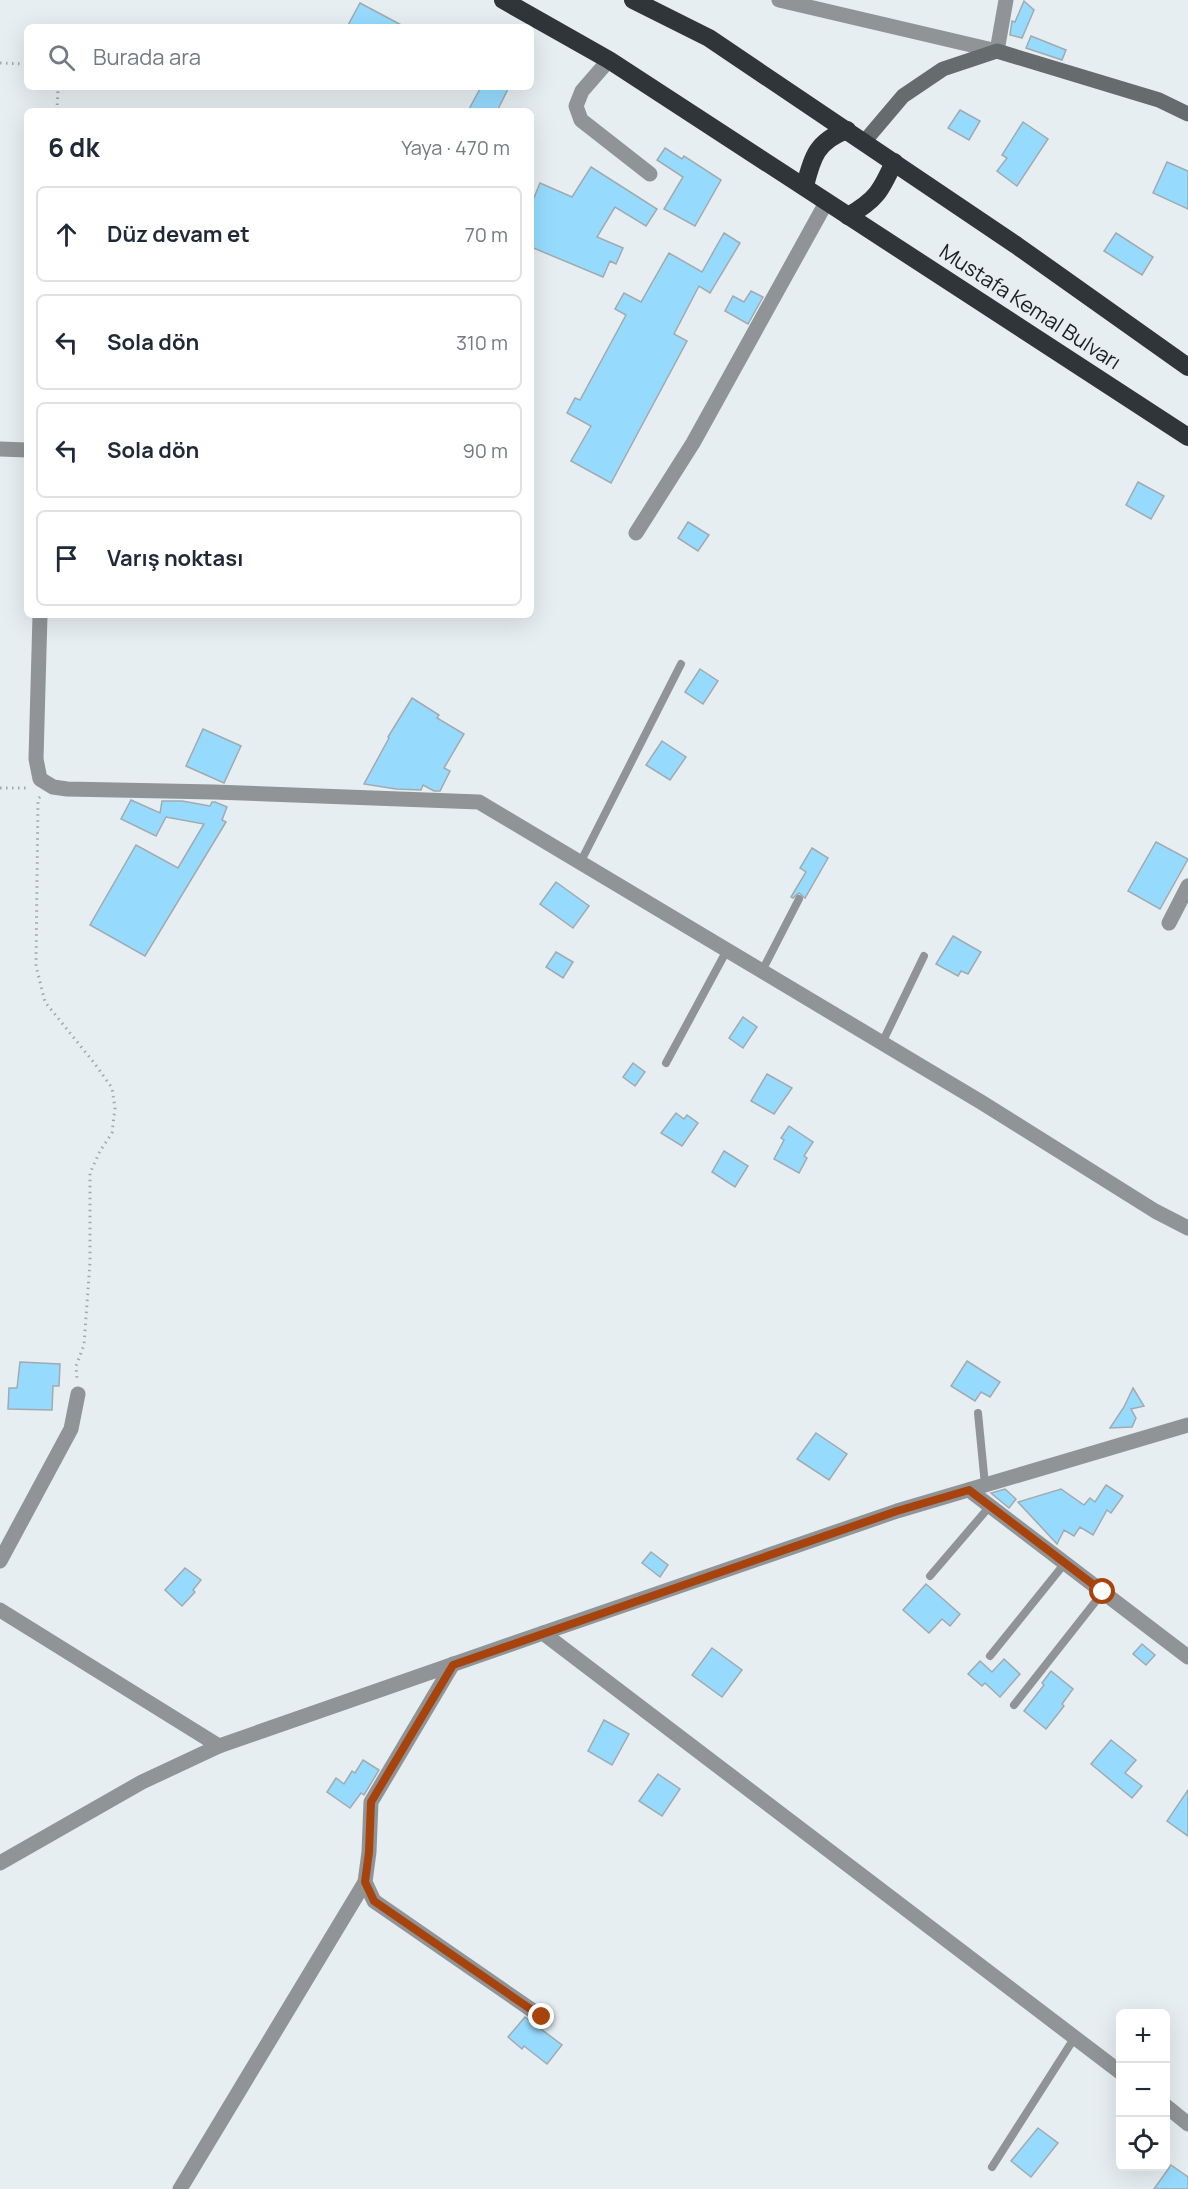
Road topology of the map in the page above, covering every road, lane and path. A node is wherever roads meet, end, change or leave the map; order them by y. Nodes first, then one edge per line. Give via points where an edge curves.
1 (503, 0) edge
2 (633, 0) edge
3 (779, 0) edge
4 (1006, 0) edge
5 (826, 5) edge
6 (997, 51) junction
7 (609, 60) junction
8 (0, 63) edge
9 (24, 64) edge
10 (57, 90) edge
11 (57, 108) edge
12 (1188, 114) edge
13 (847, 130) junction
14 (864, 142) junction
15 (894, 162) junction
16 (650, 174) dead end
17 (805, 186) junction
18 (827, 201) junction
19 (848, 216) junction
20 (1188, 367) edge
21 (1188, 436) edge
22 (0, 449) edge
23 (24, 450) edge
24 (636, 533) dead end
25 (39, 618) edge
26 (681, 664) dead end
27 (53, 787) junction
28 (580, 863) junction
29 (1188, 886) edge
30 (799, 899) dead end
31 (1169, 923) dead end
32 (727, 950) junction
33 (924, 956) dead end
34 (762, 971) junction
35 (882, 1043) junction
36 (666, 1063) dead end
37 (1188, 1228) edge
38 (78, 1394) joint
39 (978, 1413) dead end
40 (1188, 1425) edge
41 (985, 1485) junction
42 (969, 1490) junction
43 (990, 1506) junction
44 (0, 1561) edge
45 (1065, 1563) junction
46 (930, 1576) dead end
47 (1103, 1592) junction
48 (0, 1610) edge
49 (543, 1633) junction
50 (990, 1656) dead end
51 (1188, 1657) edge
52 (453, 1665) junction
53 (1014, 1705) dead end
54 (219, 1746) junction
55 (0, 1863) edge
56 (365, 1882) junction
57 (542, 2017) dead end
58 (1074, 2037) junction
59 (1116, 2069) edge
60 (1170, 2109) edge
61 (1188, 2124) edge
62 (992, 2167) dead end
63 (180, 2189) edge

1 - 7 highway, Mustafa Kemal Bulvarı
2 - 13 highway, Mustafa Kemal Bulvarı via 709,38
3 - 5 street
4 - 6 street
5 - 6 street
6 - 12 street via 1159,100
6 - 14 street via 943,69 903,96
7 - 16 street via 582,91 576,106 581,120
7 - 17 highway, Mustafa Kemal Bulvarı
8 - 9 path
10 - 11 path
13 - 14 highway, Mustafa Kemal Bulvarı
13 - 17 highway via 831,136 818,149
14 - 15 highway, Mustafa Kemal Bulvarı
15 - 19 highway via 883,188 868,204
15 - 20 highway, Mustafa Kemal Bulvarı
17 - 18 highway, Mustafa Kemal Bulvarı
18 - 19 highway, Mustafa Kemal Bulvarı
18 - 24 street via 693,443
19 - 21 highway, Mustafa Kemal Bulvarı
22 - 23 street
25 - 27 street via 36,759 40,779
26 - 28 lane
27 - 28 street via 479,802
27 - 38 path via 38,799 36,966 45,1002 112,1088 115,1108 112,1133 90,1173 90,1262 84,1345 76,1366
28 - 32 street
29 - 31 street
30 - 34 lane
32 - 34 street
32 - 36 lane
33 - 35 lane
34 - 35 street
35 - 37 street
38 - 44 street via 71,1429
39 - 41 lane
40 - 41 street
41 - 42 street
42 - 43 street
42 - 49 street via 897,1511
43 - 45 street
43 - 46 lane
45 - 47 street
45 - 50 lane
47 - 51 street
47 - 53 lane
48 - 54 street
49 - 52 street
49 - 58 street
52 - 54 street
52 - 56 street via 371,1802
54 - 55 street via 142,1782
56 - 57 street via 374,1901
56 - 63 street
58 - 59 street
58 - 62 lane
60 - 61 street

